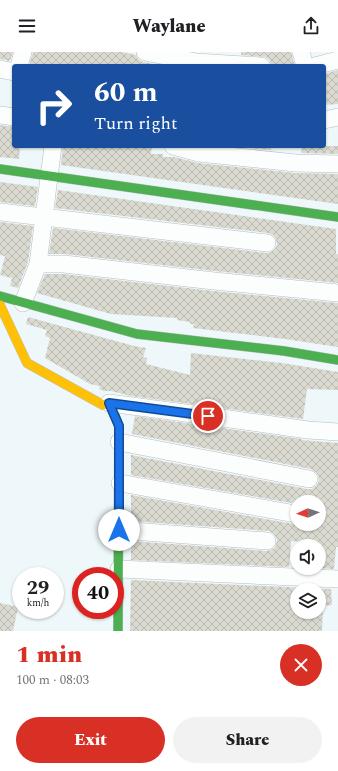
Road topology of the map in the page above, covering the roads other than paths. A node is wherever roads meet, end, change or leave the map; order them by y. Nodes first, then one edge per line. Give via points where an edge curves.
1 (22, 52) edge
2 (301, 52) edge
3 (150, 56) edge
4 (338, 60) edge
5 (19, 64) edge
6 (228, 64) edge
7 (304, 64) edge
8 (323, 64) edge
9 (0, 69) edge
10 (12, 72) edge
11 (0, 115) edge
12 (12, 117) edge
13 (338, 118) edge
14 (326, 120) edge
15 (52, 148) edge
16 (180, 148) edge
17 (338, 164) edge
18 (0, 169) edge
19 (49, 176) junction
20 (0, 212) edge
21 (44, 216) junction
22 (338, 216) edge
23 (267, 243) dead end
24 (38, 264) junction
25 (338, 293) edge
26 (0, 296) edge
27 (22, 303) junction
28 (0, 305) edge
29 (338, 360) edge
30 (109, 403) junction
31 (338, 432) edge
32 (119, 442) junction
33 (309, 479) dead end
34 (120, 483) junction
35 (290, 513) edge
36 (119, 530) junction
37 (267, 541) dead end
38 (119, 567) edge
39 (124, 569) edge
40 (338, 579) edge
41 (118, 619) edge
42 (118, 631) edge

1 - 5 street
2 - 7 street
3 - 6 street
4 - 8 street
9 - 10 street
11 - 12 street
13 - 14 street
15 - 19 street
16 - 17 street via 199,153 296,163
18 - 19 street
19 - 21 street
19 - 22 street
20 - 21 street
21 - 23 street
21 - 24 street
24 - 25 street via 64,264
24 - 27 street
26 - 27 street
27 - 29 street via 136,334 284,351
28 - 30 street via 27,363 103,405
30 - 31 street
30 - 32 street via 119,426
32 - 33 street
32 - 34 street
34 - 35 street
34 - 36 street
36 - 37 street
36 - 38 street
39 - 40 street
41 - 42 street

